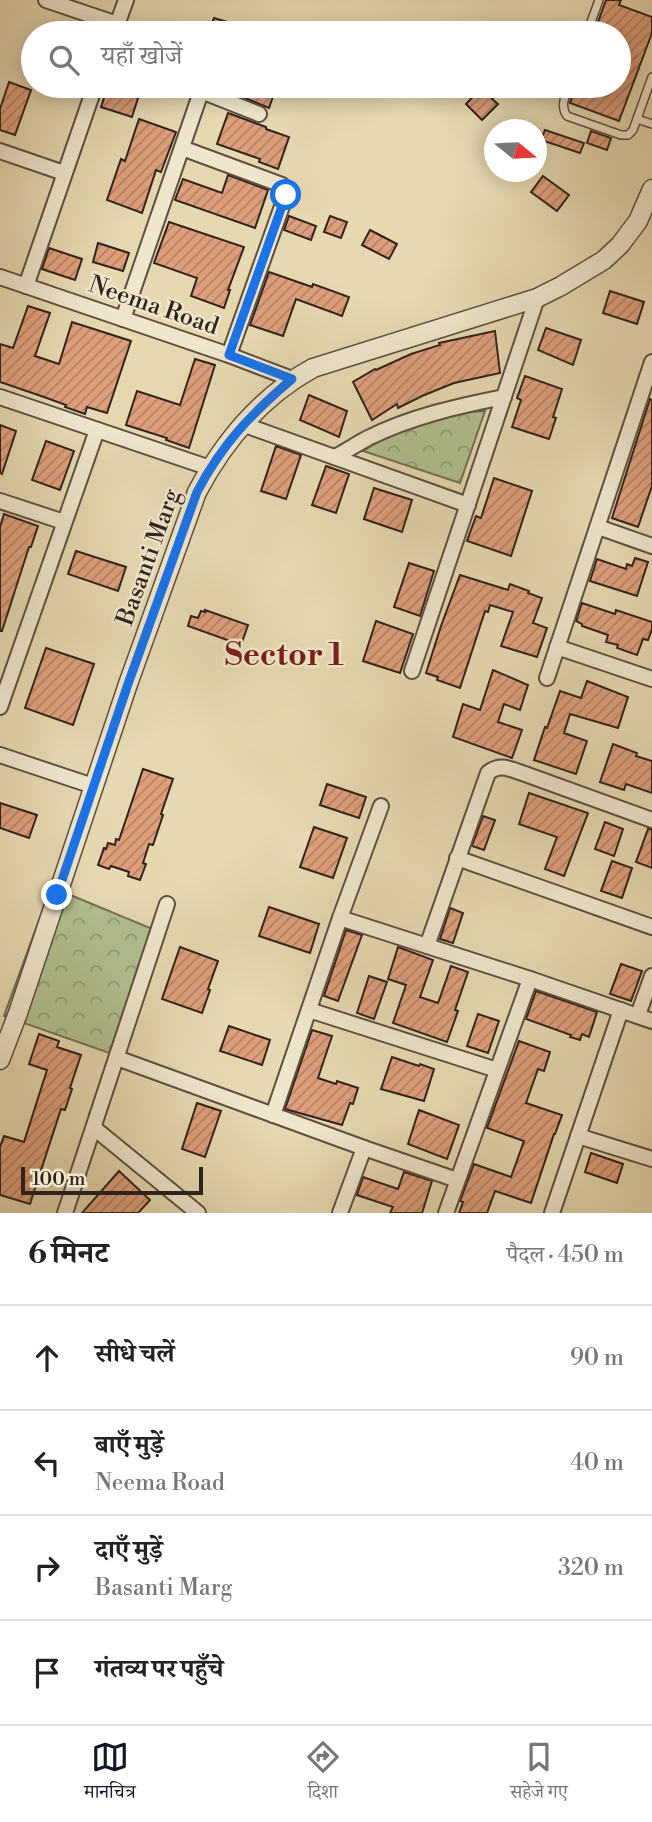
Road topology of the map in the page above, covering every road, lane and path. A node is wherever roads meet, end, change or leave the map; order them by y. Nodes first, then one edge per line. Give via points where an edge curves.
1 (46, 0) edge
2 (125, 0) edge
3 (599, 0) edge
4 (96, 21) edge
5 (118, 21) edge
6 (591, 21) edge
7 (652, 77) edge
8 (91, 98) edge
9 (199, 98) edge
10 (224, 98) edge
11 (565, 98) edge
12 (259, 114) dead end
13 (637, 119) junction
14 (652, 124) edge
15 (182, 148) junction
16 (0, 151) edge
17 (64, 173) junction
18 (652, 189) edge
19 (645, 223) edge
20 (0, 277) edge
21 (26, 286) junction
22 (537, 298) junction
23 (123, 319) junction
24 (229, 355) junction
25 (652, 362) edge
26 (292, 379) junction
27 (0, 397) edge
28 (504, 397) junction
29 (242, 424) junction
30 (97, 430) junction
31 (335, 457) junction
32 (210, 468) junction
33 (0, 501) edge
34 (468, 505) junction
35 (64, 522) junction
36 (598, 527) junction
37 (652, 546) edge
38 (557, 647) junction
39 (412, 671) dead end
40 (547, 678) dead end
41 (652, 679) edge
42 (0, 706) edge
43 (0, 755) edge
44 (93, 786) junction
45 (381, 806) dead end
46 (652, 820) edge
47 (457, 858) junction
48 (167, 904) dead end
49 (340, 918) junction
50 (652, 926) edge
51 (427, 946) junction
52 (652, 976) edge
53 (530, 979) junction
54 (309, 1010) junction
55 (621, 1010) junction
56 (645, 1018) edge
57 (117, 1058) junction
58 (0, 1060) edge
59 (497, 1070) junction
60 (273, 1115) junction
61 (94, 1128) junction
62 (578, 1136) junction
63 (364, 1148) junction
64 (652, 1159) edge
65 (457, 1181) junction
66 (65, 1213) edge
67 (198, 1213) edge
68 (340, 1213) edge
69 (446, 1213) edge
70 (552, 1213) edge

1 - 4 street
2 - 5 street
3 - 6 lane
7 - 13 lane
8 - 17 street
9 - 15 street
10 - 12 street
11 - 13 lane via 567,116 621,135 633,130
13 - 14 lane
15 - 23 street
15 - 24 street via 286,190
16 - 17 street
17 - 21 street
18 - 19 street, Basanti Marg
19 - 22 street, Basanti Marg via 604,260
20 - 21 street, Neema Road
21 - 23 street, Neema Road
22 - 26 street, Basanti Marg via 313,368
22 - 28 street
23 - 24 street, Neema Road
24 - 26 street, Neema Road
25 - 36 street
26 - 29 street, Basanti Marg
27 - 30 street
28 - 31 street via 408,422
28 - 34 street
29 - 31 street
29 - 32 street, Basanti Marg
30 - 32 street
30 - 35 street
31 - 34 street
32 - 44 street, Basanti Marg via 197,492
33 - 35 street
34 - 39 street
35 - 42 street
36 - 37 street
36 - 38 street
38 - 40 street
38 - 41 street
43 - 44 street
44 - 58 street, Basanti Marg
45 - 49 street
46 - 47 street via 499,767 488,773
47 - 50 street
47 - 51 street
48 - 57 street
49 - 51 street
49 - 54 street
51 - 53 street
52 - 56 street
53 - 55 street
53 - 59 street
54 - 59 street
54 - 60 street
55 - 56 street
55 - 62 street
57 - 60 street
57 - 61 street
59 - 65 street
60 - 63 street
61 - 66 street
61 - 67 street
62 - 64 street
62 - 70 street
63 - 65 street
63 - 68 street
65 - 69 street

